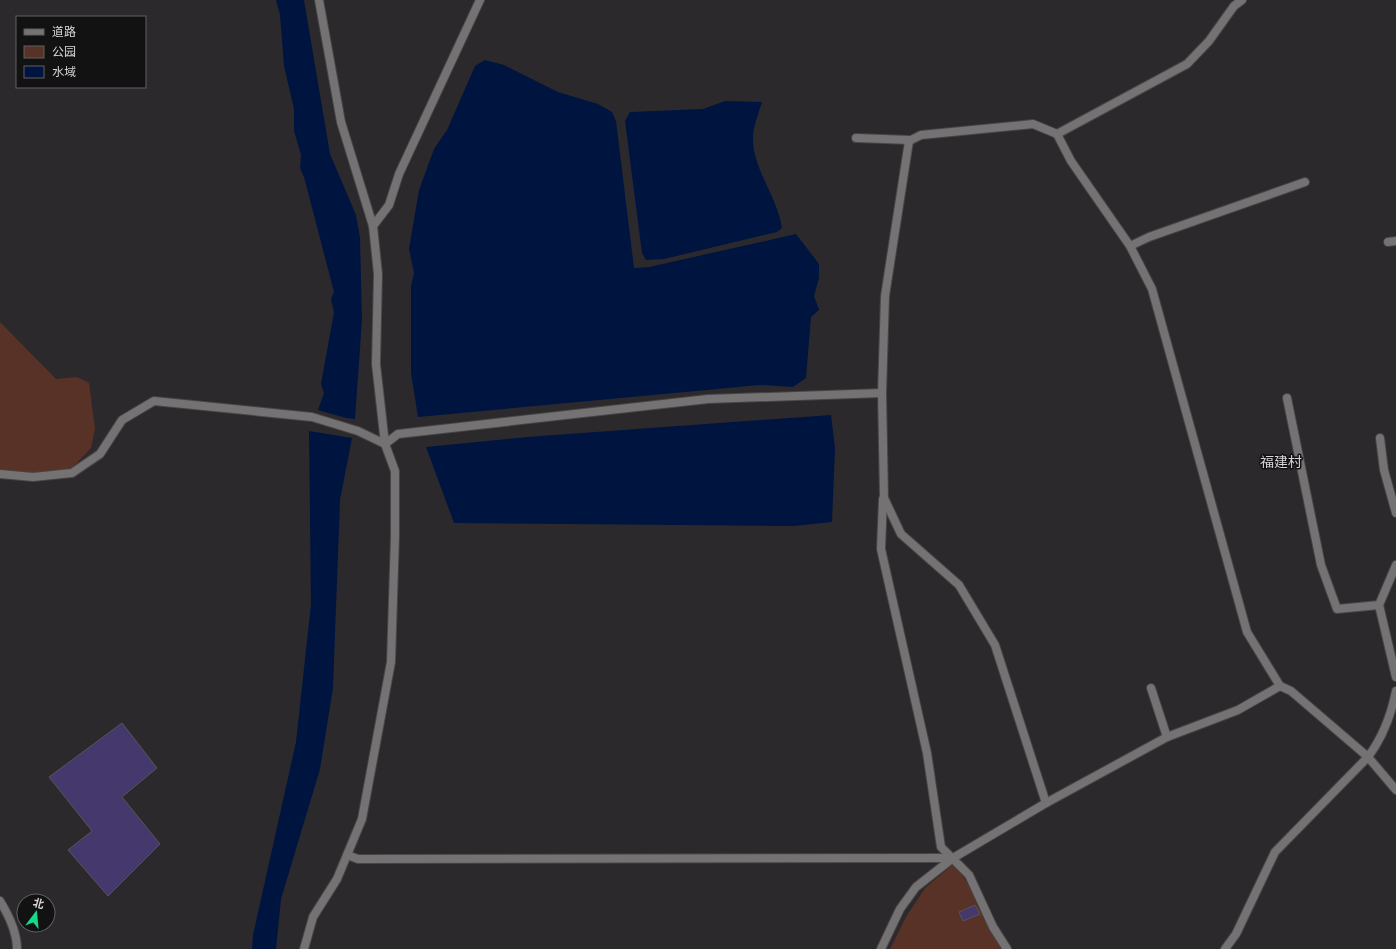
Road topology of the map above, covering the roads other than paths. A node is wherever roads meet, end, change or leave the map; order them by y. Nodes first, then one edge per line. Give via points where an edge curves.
1 (319, 0) edge
2 (480, 0) edge
3 (1242, 0) edge
4 (1057, 134) junction
5 (856, 138) dead end
6 (910, 140) junction
7 (1305, 182) dead end
8 (373, 226) junction
9 (1130, 246) junction
10 (882, 393) junction
11 (1287, 398) dead end
12 (1380, 438) dead end
13 (385, 444) junction
14 (0, 474) edge
15 (884, 498) junction
16 (1396, 513) edge
17 (1396, 565) edge
18 (1379, 605) junction
19 (1396, 677) edge
20 (1280, 686) junction
21 (1151, 688) dead end
22 (1396, 692) edge
23 (1168, 737) junction
24 (1368, 757) junction
25 (1396, 790) edge
26 (1046, 803) junction
27 (347, 855) junction
28 (953, 858) junction
29 (0, 901) edge
30 (17, 949) edge
31 (304, 949) edge
32 (881, 949) edge
33 (1007, 949) edge
34 (1225, 949) edge

1 - 8 street via 341,122
2 - 8 street via 399,174 389,205
3 - 4 street via 1234,6 1209,41 1187,64
4 - 6 street via 1033,124 920,135
4 - 9 street via 1071,161
5 - 6 street
6 - 10 street via 884,296
7 - 9 street via 1149,236
8 - 13 street via 378,274 376,364
9 - 20 street via 1152,289 1247,632
10 - 13 street via 700,400 398,434
10 - 15 street
11 - 18 street via 1321,565 1337,609
12 - 16 street via 1384,470
13 - 14 street via 358,431 312,417 154,401 122,420 100,454 72,473 32,477
13 - 27 street via 395,471 391,662 362,819
15 - 26 street via 901,534 959,585 995,645
15 - 28 street via 880,549 927,753 941,847
17 - 18 street
18 - 19 street
20 - 23 street via 1238,710
20 - 24 street via 1291,691
21 - 23 street
22 - 24 street via 1391,715 1377,745
23 - 26 street
24 - 25 street
24 - 34 street via 1275,852 1236,934
26 - 28 street
27 - 28 street via 358,859
27 - 31 street via 337,879 313,917
28 - 32 street via 916,887 900,909
28 - 33 street via 969,875 993,927
29 - 30 street via 6,911

